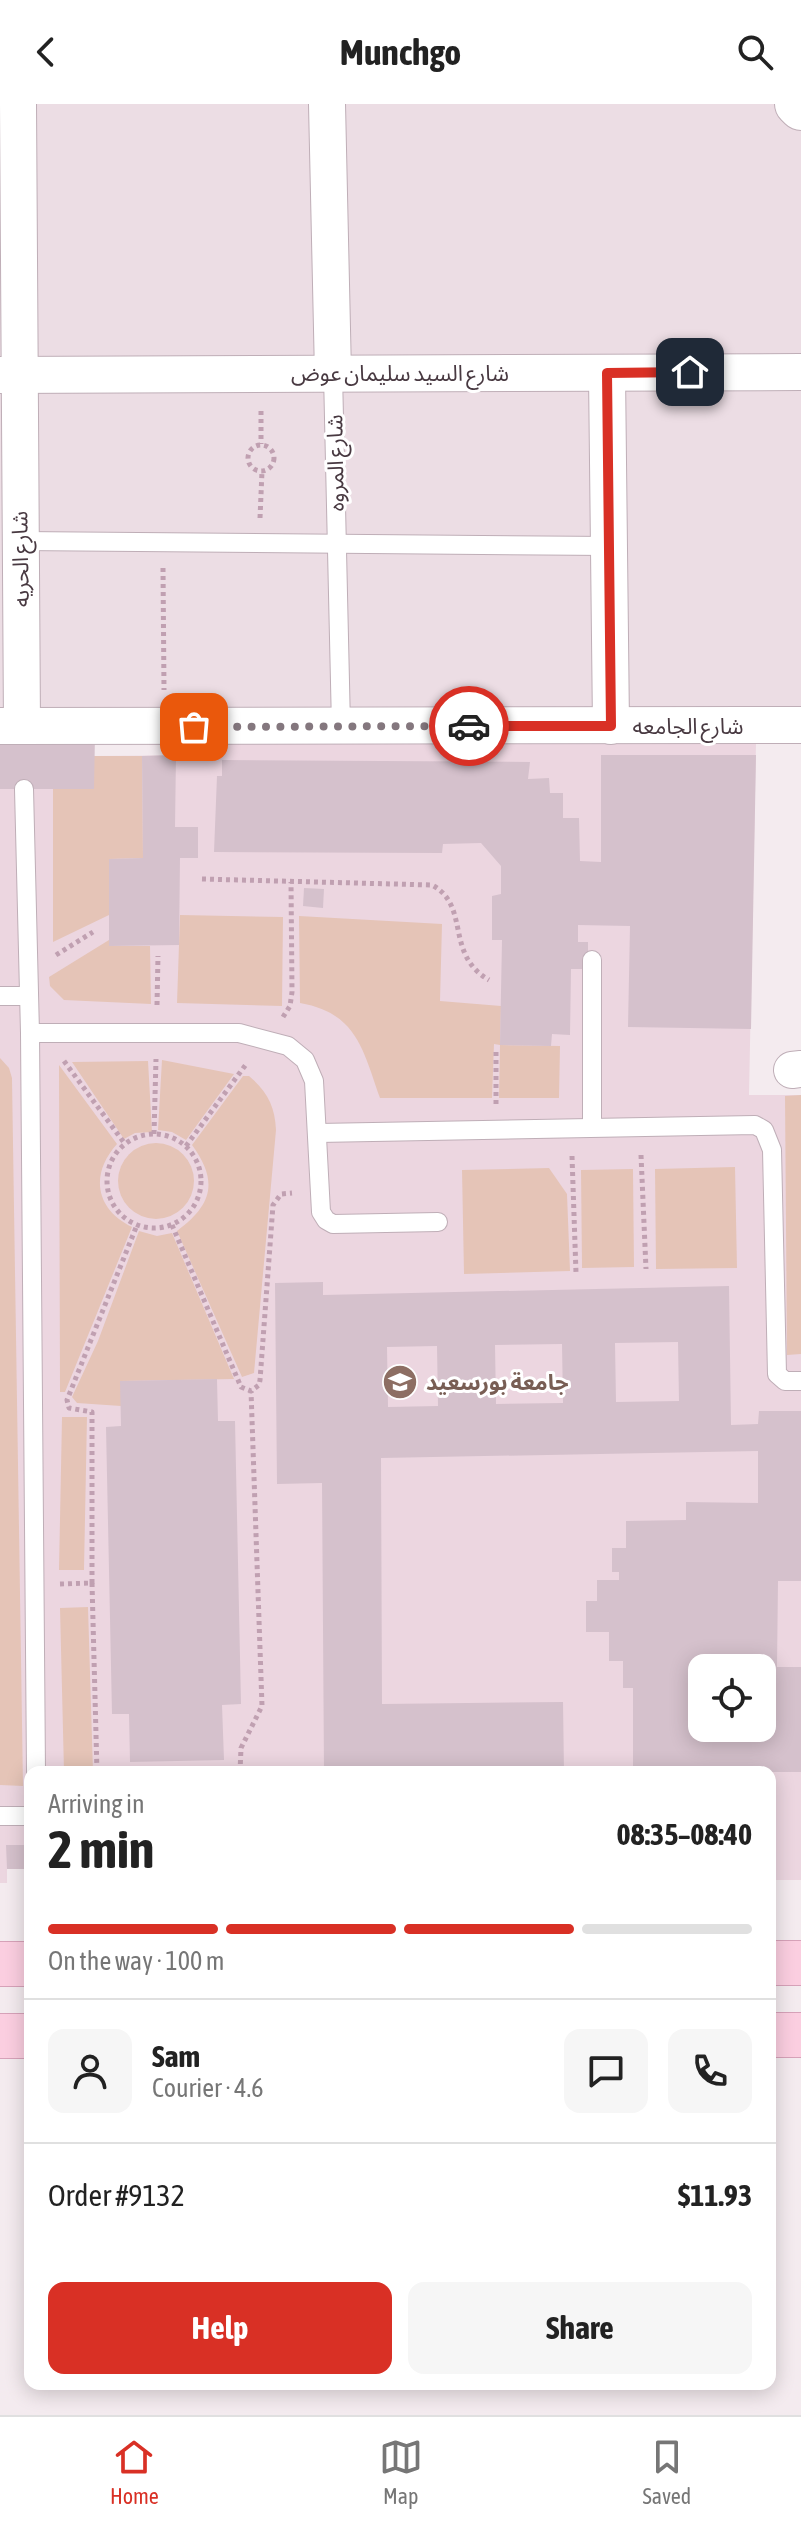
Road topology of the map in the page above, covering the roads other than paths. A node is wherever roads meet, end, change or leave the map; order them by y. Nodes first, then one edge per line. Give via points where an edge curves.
1 (18, 104) edge
2 (327, 104) edge
3 (801, 372) edge
4 (607, 373) junction
5 (333, 374) junction
6 (9, 375) edge
7 (20, 541) junction
8 (337, 544) junction
9 (609, 546) junction
10 (801, 725) edge
11 (341, 726) junction
12 (611, 726) junction
13 (15, 729) edge
14 (24, 789) dead end
15 (592, 960) dead end
16 (0, 996) edge
17 (29, 996) junction
18 (37, 1034) junction
19 (592, 1127) junction
20 (318, 1133) junction
21 (438, 1222) dead end
22 (801, 1381) edge
23 (36, 1766) edge
24 (0, 1816) edge
25 (24, 1816) edge
26 (776, 1963) edge
27 (801, 1963) edge
28 (0, 1964) edge
29 (24, 1964) edge
30 (776, 2035) edge
31 (801, 2035) edge
32 (0, 2036) edge
33 (24, 2036) edge

1 - 6 street, شارع الحريه
2 - 5 street, شارع المروه
3 - 4 street, شارع السيد سليمان عوض
4 - 5 street, شارع السيد سليمان عوض
4 - 9 street
5 - 6 street, شارع السيد سليمان عوض
5 - 8 lane, شارع المروه
6 - 7 street, شارع الحريه
7 - 8 lane
7 - 13 street, شارع الحريه
8 - 9 lane
8 - 11 lane, شارع المروه
9 - 12 street
10 - 12 street, شارع الجامعه
11 - 12 street, شارع الجامعه
11 - 13 street, شارع الجامعه
14 - 17 lane
15 - 19 lane
16 - 17 lane
17 - 18 lane
18 - 20 lane via 239,1033 288,1046 305,1060 314,1081
18 - 23 lane
19 - 20 lane
19 - 22 lane via 744,1124 764,1130 772,1150 777,1374 785,1381
20 - 21 lane via 321,1212 333,1224
24 - 25 lane
26 - 27 main road
28 - 29 main road
30 - 31 main road
32 - 33 main road

